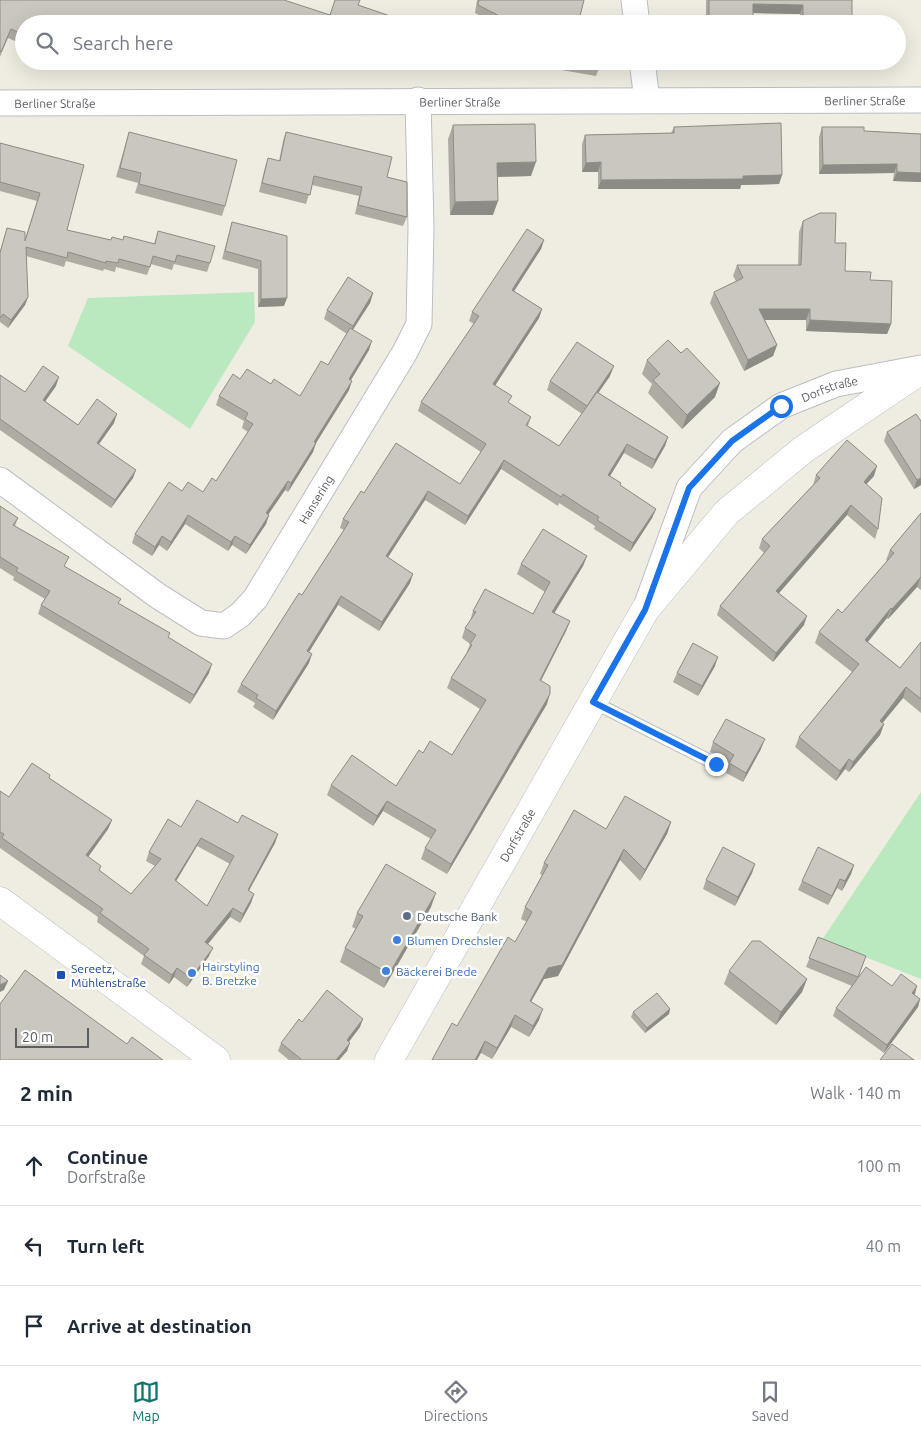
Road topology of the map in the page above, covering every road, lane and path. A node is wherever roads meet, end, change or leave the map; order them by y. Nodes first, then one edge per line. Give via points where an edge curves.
1 (634, 0) edge
2 (636, 15) edge
3 (643, 70) edge
4 (418, 100) junction
5 (646, 100) junction
6 (921, 100) edge
7 (0, 103) edge
8 (921, 369) edge
9 (0, 480) edge
10 (645, 610) junction
11 (593, 702) junction
12 (716, 764) dead end
13 (0, 901) edge
14 (216, 1060) edge
15 (389, 1060) edge

1 - 2 street
3 - 5 street
4 - 5 street, Berliner Straße
4 - 7 street, Berliner Straße
4 - 9 street, Hansering via 419,324 255,599 240,615 224,626 201,623 158,596
5 - 6 street, Berliner Straße
8 - 10 main road, Dorfstraße via 804,449 727,512
8 - 10 street, Dorfstraße via 836,384 781,406 732,441 689,488
10 - 11 main road, Dorfstraße
11 - 12 lane
11 - 15 main road, Dorfstraße
13 - 14 main road

